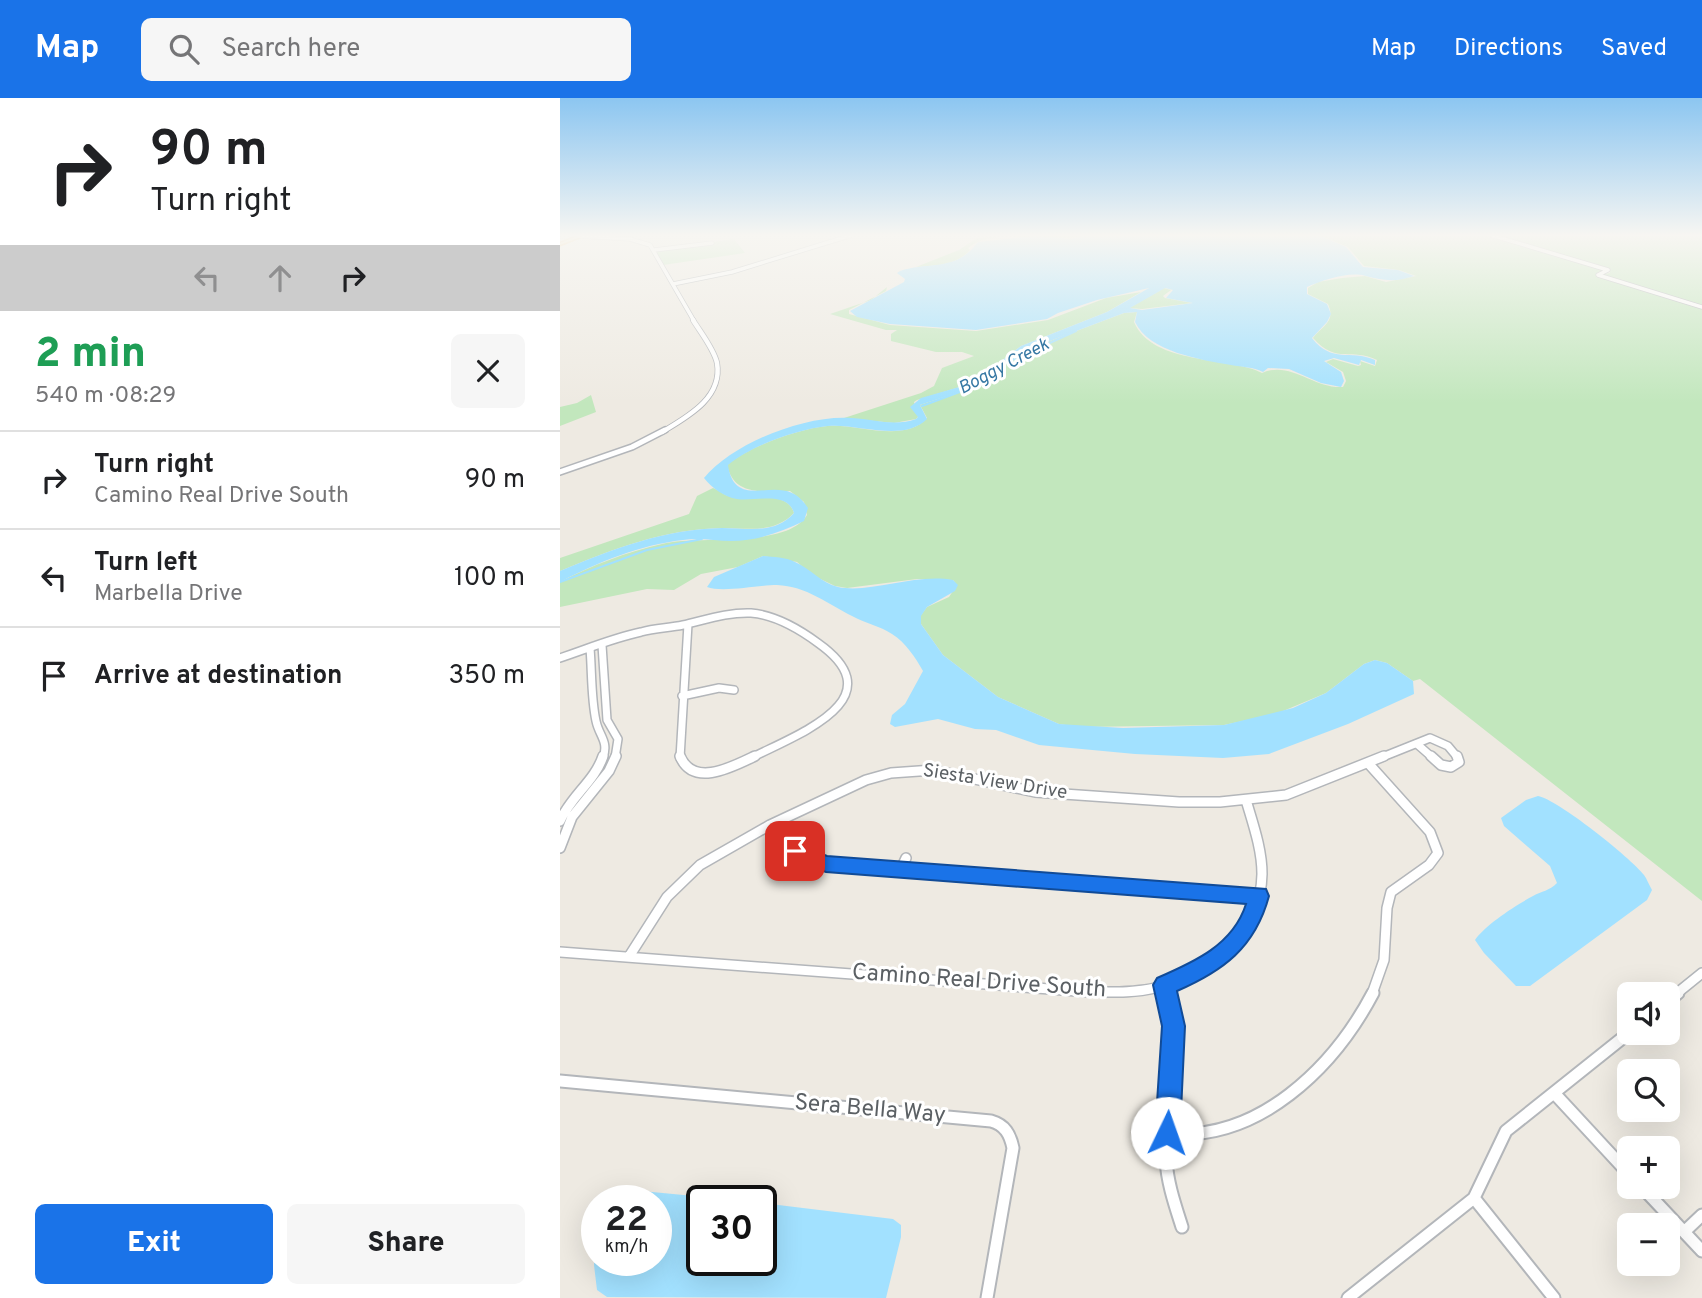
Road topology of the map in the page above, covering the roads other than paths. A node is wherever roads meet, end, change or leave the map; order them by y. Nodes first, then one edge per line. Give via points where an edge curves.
1 (677, 291) edge
2 (1650, 291) edge
3 (1702, 307) edge
4 (560, 472) edge
5 (688, 624) junction
6 (602, 645) junction
7 (590, 648) junction
8 (560, 657) edge
9 (734, 690) dead end
10 (682, 696) junction
11 (1417, 744) junction
12 (1368, 763) junction
13 (1246, 800) junction
14 (560, 821) edge
15 (779, 822) junction
16 (560, 848) edge
17 (1438, 853) junction
18 (1449, 856) dead end
19 (906, 858) dead end
20 (901, 869) junction
21 (1259, 896) junction
22 (560, 952) edge
23 (630, 955) junction
24 (1702, 973) edge
25 (1164, 985) junction
26 (1680, 991) edge
27 (1617, 1043) edge
28 (560, 1081) edge
29 (1555, 1094) junction
30 (1167, 1133) junction
31 (1617, 1161) edge
32 (1474, 1198) junction
33 (1653, 1199) edge
34 (1702, 1215) edge
35 (1182, 1227) dead end
36 (1684, 1232) junction
37 (1702, 1251) edge
38 (1355, 1296) edge
39 (987, 1298) edge
40 (1554, 1298) edge

1 - 4 street via 719,364 717,385 703,404 664,431 618,453
2 - 3 street
5 - 6 street via 638,632
5 - 10 street
5 - 10 street via 738,613 769,616 838,654 847,666 849,682 839,704 813,728 735,765 706,773 692,771 681,760
6 - 7 street
6 - 16 street via 607,720 618,739 617,753 609,771 572,817
7 - 8 street
7 - 14 street via 596,723 606,749 599,769 566,807
9 - 10 street via 719,688
11 - 11 street, Siesta View Drive via 1441,765 1451,767 1459,762 1457,754 1440,740 1430,738
11 - 12 street, Siesta View Drive
12 - 13 street, Siesta View Drive via 1286,795
12 - 17 street via 1430,832
13 - 15 street, Siesta View Drive via 1179,802 1035,792 960,772 904,769 866,780
13 - 21 street, Camino Real Drive South via 1260,853
15 - 20 street via 788,843 807,858 826,864
15 - 23 street, Siesta View Drive via 728,847 682,880 660,904
17 - 18 street
17 - 30 street via 1431,864 1391,891 1379,975 1345,1039 1319,1069 1264,1110 1235,1124 1197,1135
19 - 20 street
20 - 21 street
21 - 25 street, Camino Real Drive South via 1242,933 1224,954 1204,969
22 - 23 street, Camino Real Drive South
23 - 25 street, Camino Real Drive South via 1090,992
24 - 26 street
25 - 30 street via 1173,1026
27 - 29 street
28 - 39 street, Sera Bella Way via 1001,1124 1008,1130 1013,1148
29 - 31 street
29 - 32 street via 1506,1131
30 - 35 street via 1171,1191
32 - 38 street
32 - 40 street
33 - 36 street
34 - 36 street
36 - 37 street

